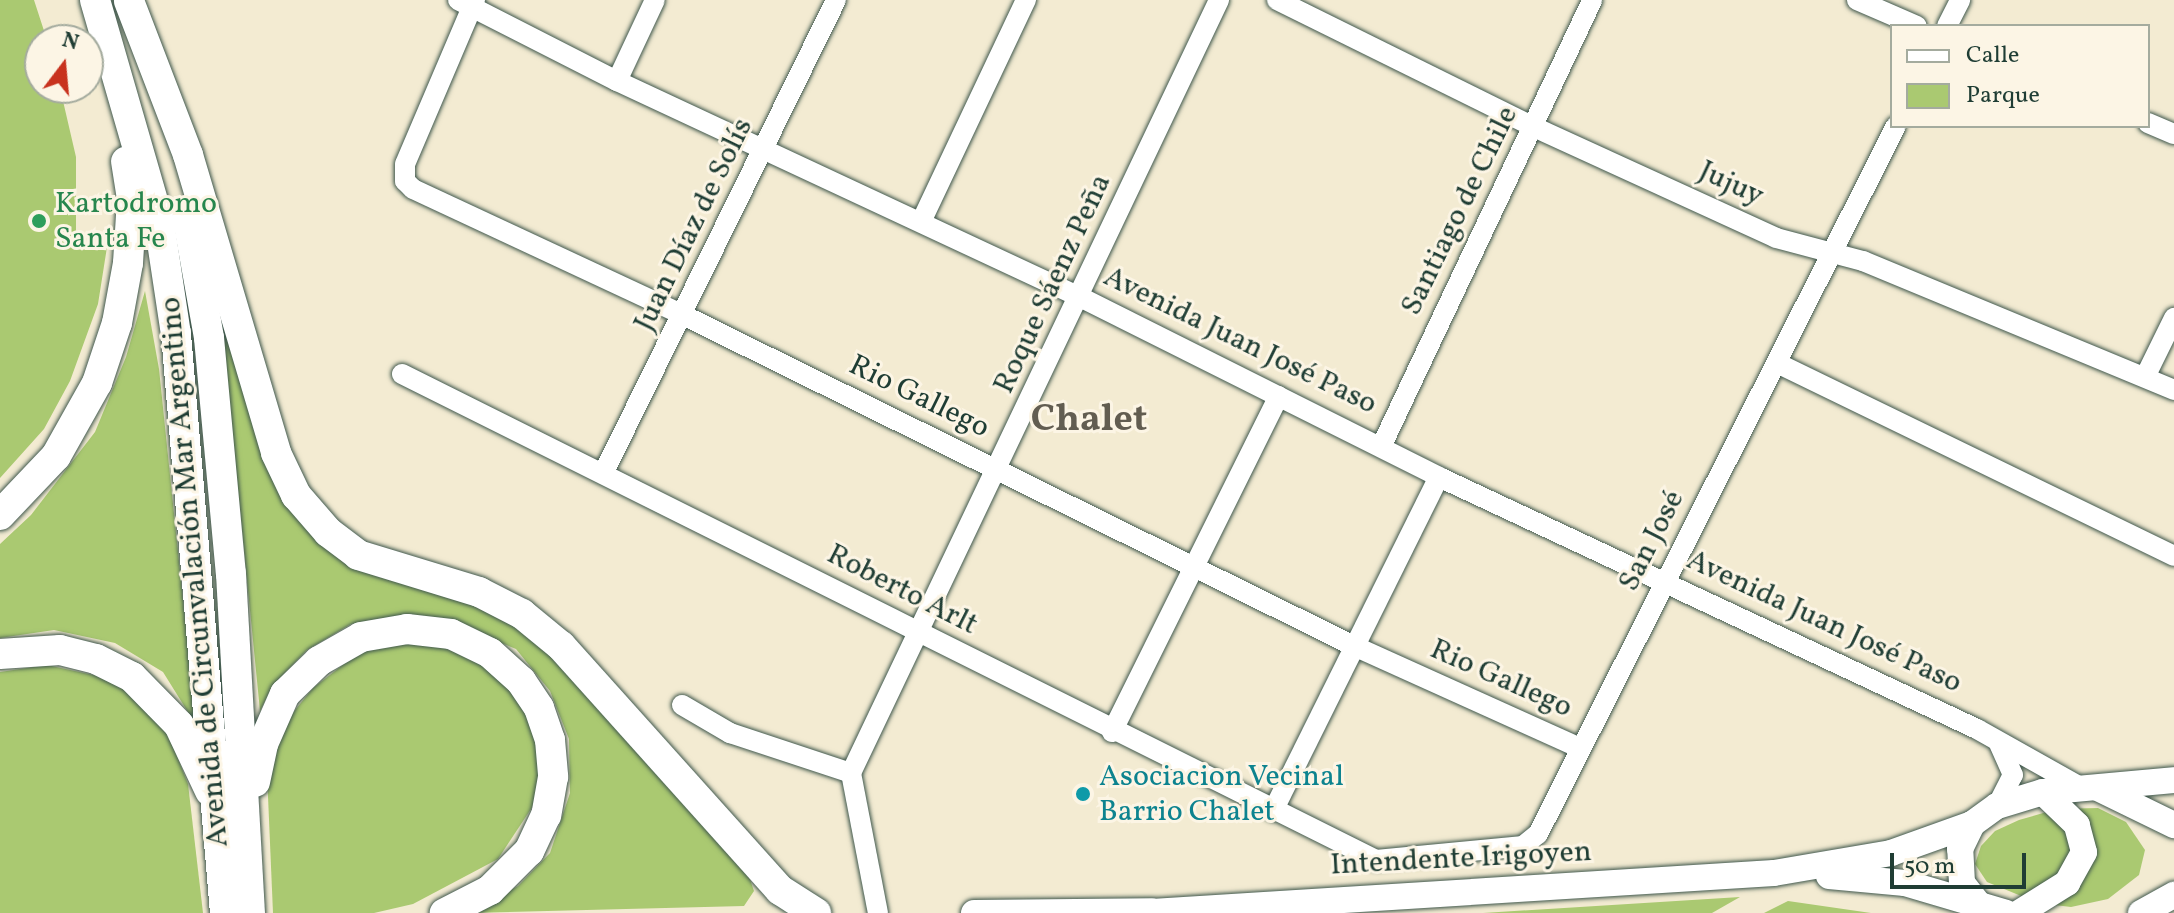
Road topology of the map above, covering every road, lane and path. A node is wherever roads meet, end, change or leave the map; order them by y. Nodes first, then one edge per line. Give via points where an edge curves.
1 (85, 0) edge
2 (95, 0) edge
3 (655, 0) edge
4 (836, 0) edge
5 (1026, 0) edge
6 (1219, 0) edge
7 (1277, 0) edge
8 (1592, 0) edge
9 (1857, 0) edge
10 (1960, 0) edge
11 (129, 1) edge
12 (468, 2) edge
13 (1912, 24) edge
14 (1948, 24) edge
15 (617, 81) junction
16 (2150, 124) edge
17 (1534, 127) junction
18 (1895, 128) edge
19 (2174, 134) edge
20 (765, 151) junction
21 (921, 222) junction
22 (1831, 254) junction
23 (1082, 298) junction
24 (683, 315) junction
25 (2174, 318) edge
26 (1777, 363) junction
27 (402, 374) dead end
28 (2145, 377) junction
29 (2174, 390) edge
30 (1279, 396) junction
31 (1381, 447) junction
32 (998, 469) junction
33 (603, 474) junction
34 (1439, 477) junction
35 (0, 515) edge
36 (2174, 556) edge
37 (1194, 565) junction
38 (1664, 582) junction
39 (916, 630) junction
40 (1354, 646) junction
41 (0, 654) edge
42 (682, 705) dead end
43 (1112, 732) junction
44 (1995, 739) junction
45 (1580, 748) junction
46 (851, 773) junction
47 (2174, 780) edge
48 (2088, 788) junction
49 (2043, 792) junction
50 (1997, 806) junction
51 (1273, 811) junction
52 (218, 812) junction
53 (1972, 824) junction
54 (2174, 825) edge
55 (246, 828) junction
56 (1376, 860) joint
57 (1774, 873) junction
58 (2174, 895) edge
59 (1980, 906) junction
60 (1144, 912) edge
61 (225, 913) edge
62 (250, 913) edge
63 (445, 913) edge
64 (816, 913) edge
65 (878, 913) edge
66 (974, 913) edge
67 (2006, 913) edge
68 (2019, 913) edge
69 (2141, 913) edge

1 - 35 highway via 126,159 132,199 128,263 117,323 78,421 56,456
2 - 52 highway, Avenida de Circunvalación Mar Argentino via 159,222 199,563
3 - 15 street
4 - 20 street, Juan Díaz de Solís
5 - 21 street
6 - 23 street, Roque Sáenz Peña
7 - 17 street, Jujuy
8 - 17 street, Santiago de Chile
9 - 13 street
10 - 14 street
11 - 55 highway, Avenida de Circunvalación Mar Argentino via 188,219 209,338 231,574
11 - 64 highway via 188,155 276,453 296,495 328,532 358,555 479,592 522,614 561,646 780,890
12 - 15 street, Avenida Juan José Paso
12 - 24 street, Rio Gallego via 405,164 405,181
15 - 20 street, Avenida Juan José Paso
16 - 19 street
17 - 22 street, Jujuy via 1776,238
17 - 31 street, Santiago de Chile
18 - 22 street, San José
20 - 21 street, Avenida Juan José Paso
20 - 24 street, Juan Díaz de Solís
21 - 23 street, Avenida Juan José Paso
22 - 26 street, San José
22 - 28 street, Jujuy via 1863,261
23 - 30 street, Avenida Juan José Paso
23 - 32 street, Roque Sáenz Peña
24 - 32 street, Rio Gallego
24 - 33 street, Juan Díaz de Solís
25 - 28 street
26 - 36 street
26 - 38 street, San José
27 - 33 street, Roberto Arlt
28 - 29 street, Jujuy
30 - 31 street, Avenida Juan José Paso
30 - 37 street
31 - 34 street, Avenida Juan José Paso
32 - 37 street, Rio Gallego
32 - 39 street, Roque Sáenz Peña
33 - 39 street, Roberto Arlt
34 - 38 street, Avenida Juan José Paso
34 - 40 street
37 - 40 street, Rio Gallego
37 - 43 street
38 - 44 street, Avenida Juan José Paso
38 - 45 street, San José
39 - 43 street, Roberto Arlt
39 - 46 street, Roque Sáenz Peña
40 - 45 street, Rio Gallego
40 - 51 street
41 - 52 highway via 60,650 96,659 132,677 179,725
42 - 46 street via 730,733
43 - 51 street, Roberto Arlt
44 - 48 street, Avenida Juan José Paso
44 - 50 street via 2013,775
45 - 56 street, San José via 1532,841 1523,846
46 - 65 street
47 - 48 main road, Intendente Irigoyen
48 - 49 main road, Intendente Irigoyen
48 - 54 main road via 2132,802
49 - 50 main road, Intendente Irigoyen
49 - 68 main road via 2077,825 2084,852 2067,883
50 - 53 main road, Intendente Irigoyen
51 - 56 street, Roberto Arlt
52 - 61 highway, Avenida de Circunvalación Mar Argentino
53 - 57 main road, Intendente Irigoyen via 1891,853
53 - 59 main road via 1958,865 1962,883
55 - 62 highway, Avenida de Circunvalación Mar Argentino
55 - 63 highway via 272,718 285,694 319,661 361,637 407,629 451,634 490,653 521,681 539,708 550,740 553,777 546,815 529,851 490,890
57 - 59 main road, Intendente Irigoyen via 1905,883
57 - 60 main road, Intendente Irigoyen
58 - 69 main road
59 - 67 main road, Intendente Irigoyen
60 - 66 main road, Intendente Irigoyen

